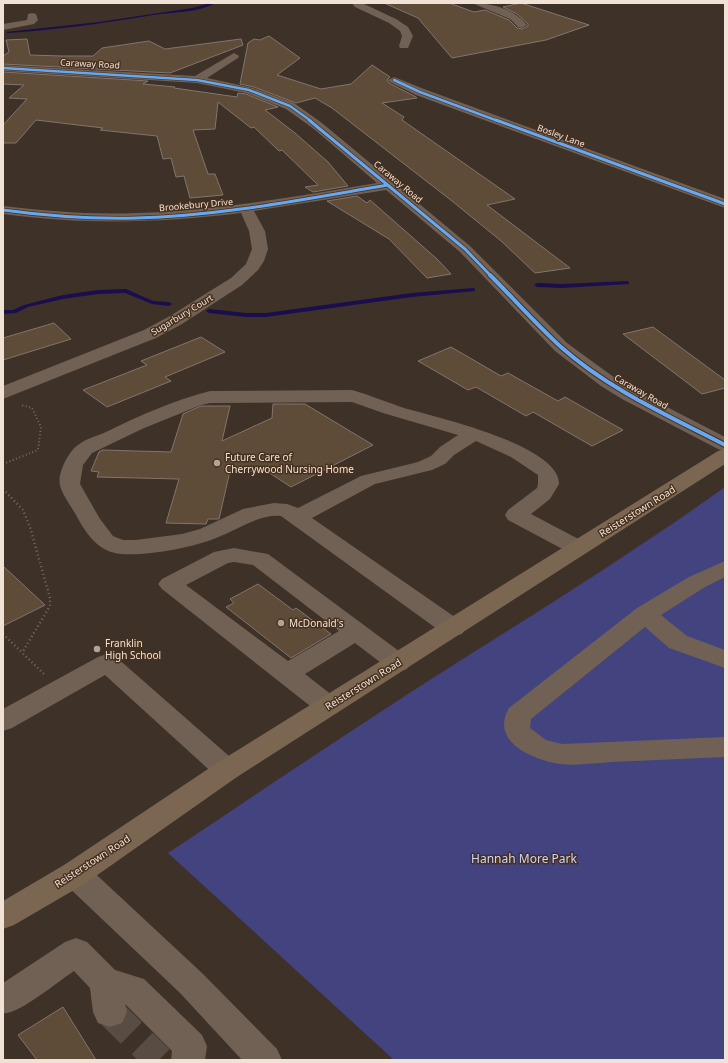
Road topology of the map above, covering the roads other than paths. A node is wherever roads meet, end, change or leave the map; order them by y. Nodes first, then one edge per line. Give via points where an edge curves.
1 (372, 3) edge
2 (477, 3) edge
3 (32, 16) dead end
4 (522, 25) dead end
5 (3, 27) edge
6 (404, 46) dead end
7 (234, 56) dead end
8 (3, 68) edge
9 (197, 80) junction
10 (394, 80) dead end
11 (388, 185) junction
12 (725, 204) edge
13 (246, 209) junction
14 (3, 210) edge
15 (3, 393) edge
16 (474, 433) junction
17 (725, 444) edge
18 (725, 455) edge
19 (297, 517) junction
20 (578, 548) junction
21 (725, 568) edge
22 (645, 614) junction
23 (453, 628) junction
24 (356, 632) junction
25 (725, 659) edge
26 (398, 663) junction
27 (287, 673) junction
28 (328, 706) junction
29 (3, 721) edge
30 (725, 747) edge
31 (227, 770) junction
32 (75, 874) junction
33 (3, 916) edge
34 (4, 1000) edge
35 (188, 1060) edge
36 (265, 1060) edge

1 - 6 street via 358,5 403,29 408,39
2 - 4 street via 514,17
3 - 5 street via 34,20 30,22
7 - 9 street
8 - 9 street, Caraway Road
9 - 11 street, Caraway Road via 249,90 290,106
10 - 12 street, Bosley Lane via 449,103
11 - 13 street, Brookebury Drive
11 - 17 street, Caraway Road via 465,248 562,347 629,395
13 - 14 street, Brookebury Drive via 101,218
13 - 15 street, Sugarbury Court via 256,227 261,248 254,265 234,283 150,334
16 - 19 street via 438,460 425,466 368,480
16 - 19 street via 392,411 364,398 352,396 210,397 135,425 85,449 74,465 70,484 90,520 105,540 120,547 183,541 208,534 251,514 264,511 287,510
16 - 20 street via 508,446 544,469 549,477 548,485 543,493 516,515
18 - 20 main road, Reisterstown Road
19 - 23 street
20 - 23 main road, Reisterstown Road
21 - 22 street via 693,582
22 - 25 street via 678,642
22 - 30 street via 518,715 516,731 528,742 544,750 562,754
23 - 26 main road, Reisterstown Road
24 - 26 street
24 - 27 street
24 - 27 street via 260,559 234,554 222,557 170,584
26 - 28 main road, Reisterstown Road
27 - 28 street
28 - 31 main road, Reisterstown Road
29 - 31 street via 107,663
31 - 32 main road, Reisterstown Road
32 - 33 main road, Reisterstown Road
32 - 36 street via 191,983
34 - 35 street via 76,952 108,997 132,989 190,1046

